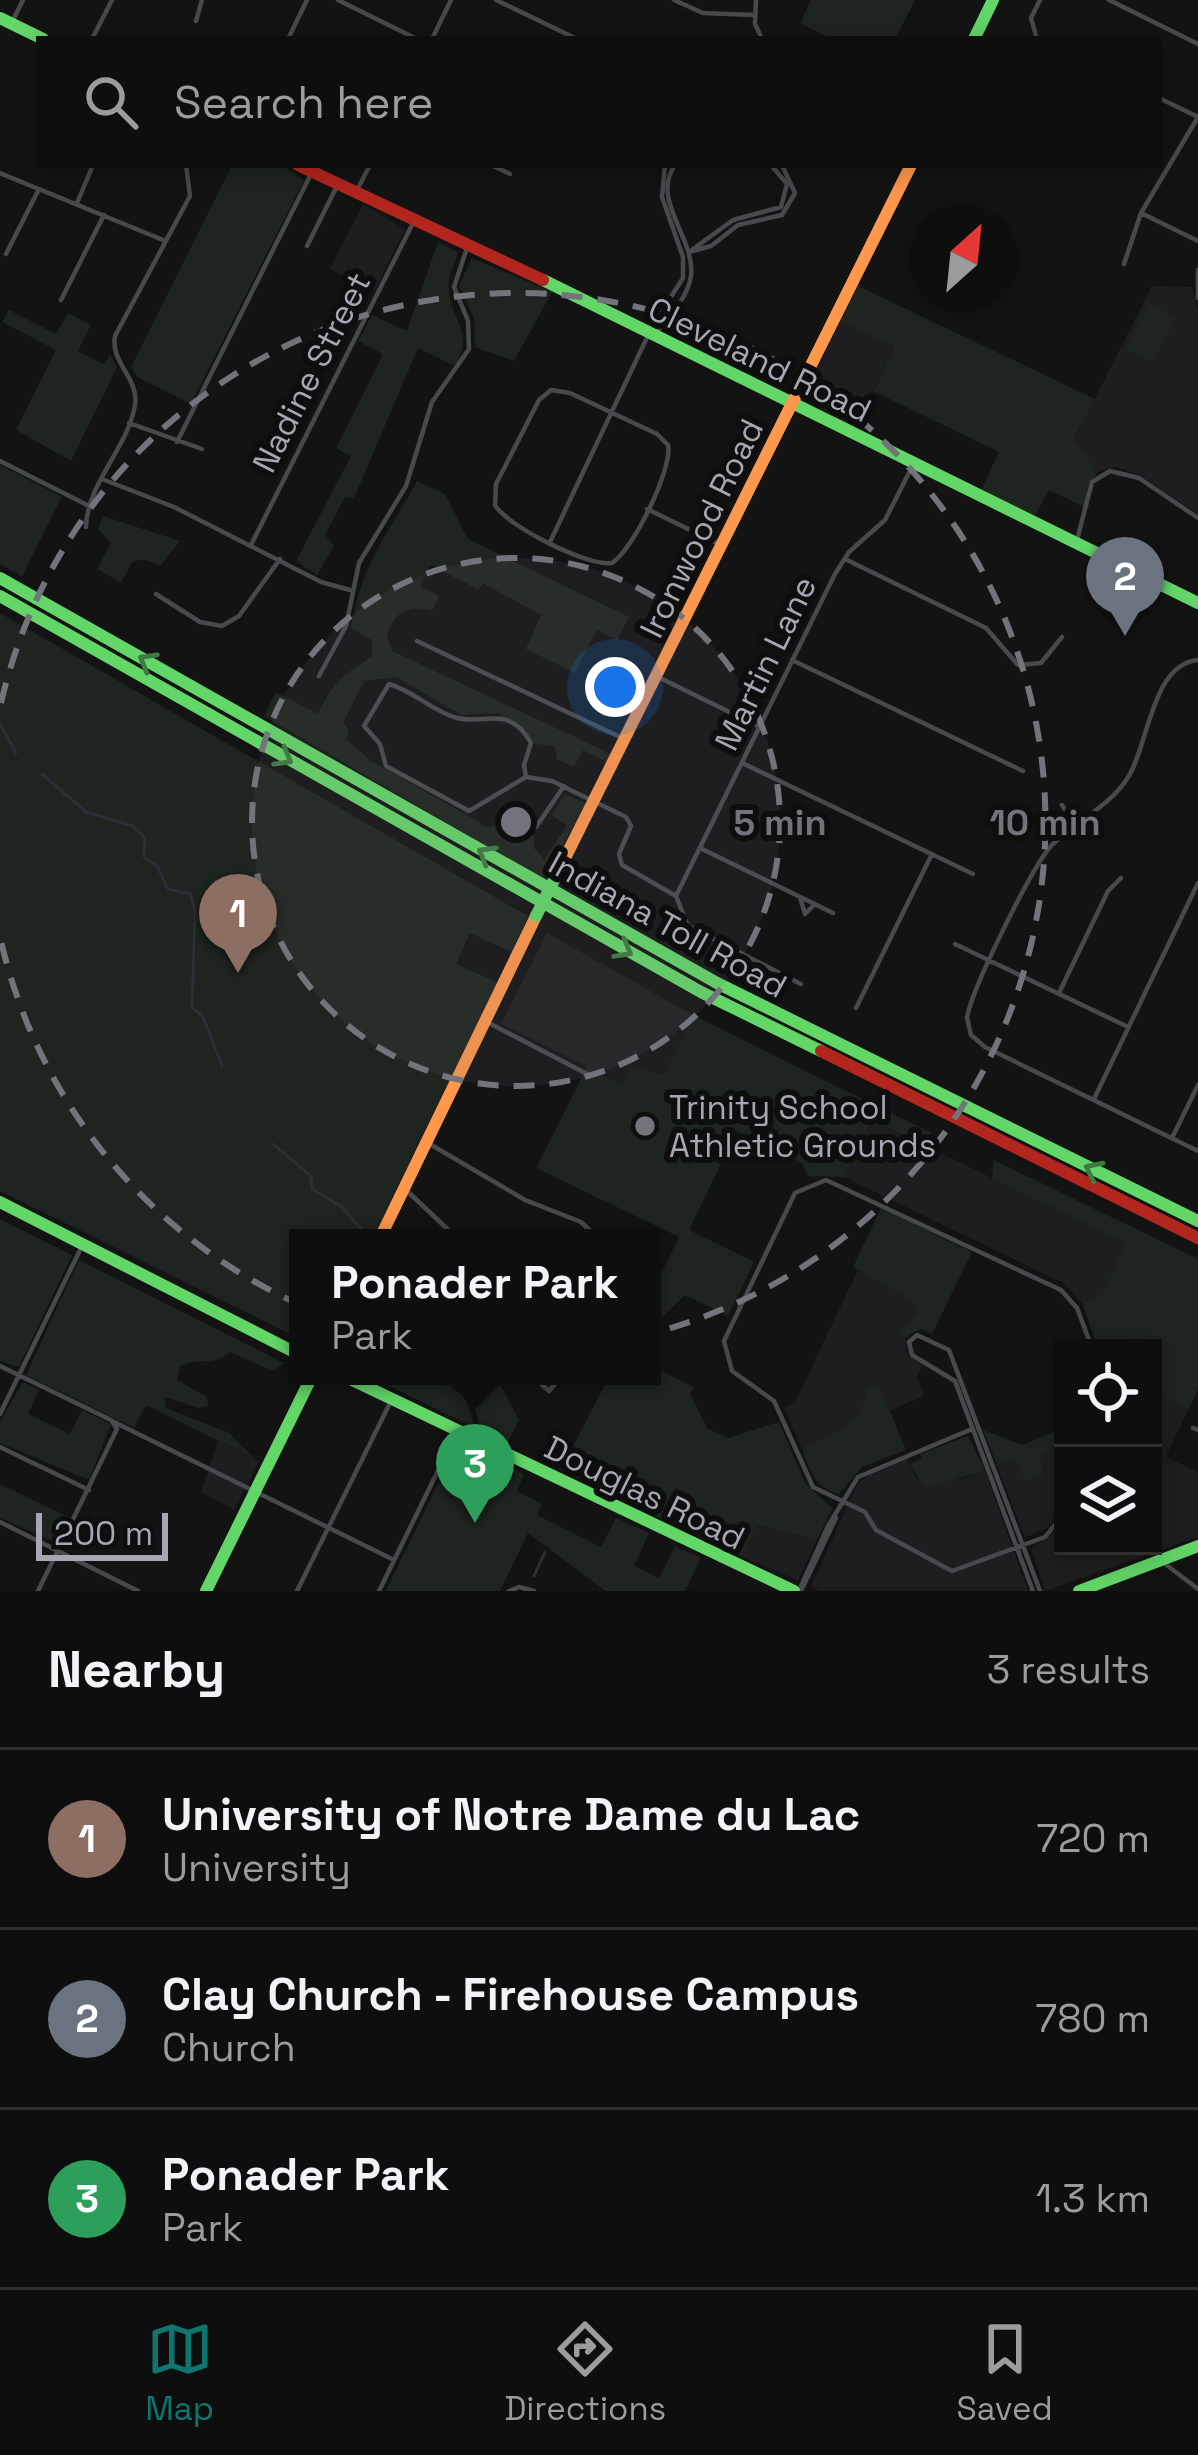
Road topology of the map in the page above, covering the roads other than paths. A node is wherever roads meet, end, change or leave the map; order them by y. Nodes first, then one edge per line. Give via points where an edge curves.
1 (22, 0) edge
2 (112, 0) edge
3 (202, 0) edge
4 (308, 0) edge
5 (338, 0) edge
6 (451, 0) edge
7 (496, 0) edge
8 (674, 0) edge
9 (756, 0) edge
10 (993, 0) edge
11 (1040, 0) edge
12 (1109, 0) edge
13 (354, 3) edge
14 (754, 15) junction
15 (6, 21) edge
16 (196, 21) dead end
17 (37, 36) edge
18 (94, 36) edge
19 (290, 36) edge
20 (413, 36) edge
21 (433, 36) edge
22 (571, 36) edge
23 (761, 36) edge
24 (975, 36) edge
25 (1036, 36) edge
26 (1198, 44) edge
27 (1162, 99) edge
28 (1198, 117) edge
29 (92, 168) edge
30 (186, 168) edge
31 (304, 168) edge
32 (368, 168) edge
33 (497, 168) edge
34 (665, 168) edge
35 (673, 168) edge
36 (773, 168) edge
37 (783, 168) edge
38 (910, 168) edge
39 (0, 172) edge
40 (312, 172) junction
41 (510, 174) dead end
42 (338, 184) junction
43 (38, 191) junction
44 (356, 193) junction
45 (77, 202) junction
46 (1142, 213) junction
47 (104, 215) junction
48 (414, 221) junction
49 (163, 240) junction
50 (1198, 242) edge
51 (469, 245) junction
52 (307, 246) dead end
53 (689, 252) junction
54 (6, 254) dead end
55 (1124, 264) dead end
56 (1198, 271) edge
57 (1198, 298) edge
58 (62, 300) dead end
59 (652, 337) junction
60 (792, 405) junction
61 (613, 413) junction
62 (129, 423) junction
63 (178, 442) junction
64 (202, 449) dead end
65 (0, 461) edge
66 (913, 464) junction
67 (102, 479) junction
68 (89, 506) junction
69 (647, 509) junction
70 (1198, 518) edge
71 (86, 527) dead end
72 (550, 542) junction
73 (1076, 544) junction
74 (251, 545) junction
75 (723, 546) junction
76 (280, 559) junction
77 (844, 559) junction
78 (0, 578) edge
79 (350, 590) junction
80 (156, 594) dead end
81 (0, 596) edge
82 (1198, 603) edge
83 (1062, 637) dead end
84 (417, 640) dead end
85 (792, 660) junction
86 (1198, 660) edge
87 (320, 676) dead end
88 (658, 677) junction
89 (760, 728) junction
90 (627, 740) junction
91 (742, 763) junction
92 (1023, 771) dead end
93 (526, 777) junction
94 (564, 786) junction
95 (596, 802) junction
96 (1062, 805) dead end
97 (536, 827) dead end
98 (1075, 827) junction
99 (700, 848) junction
100 (932, 854) junction
101 (973, 874) dead end
102 (1121, 878) dead end
103 (1198, 883) edge
104 (676, 896) junction
105 (800, 897) junction
106 (815, 904) junction
107 (832, 913) dead end
108 (955, 944) dead end
109 (991, 961) junction
110 (801, 984) dead end
111 (1058, 994) junction
112 (856, 1008) dead end
113 (487, 1022) junction
114 (1128, 1028) junction
115 (591, 1076) dead end
116 (1198, 1085) edge
117 (1093, 1100) junction
118 (1172, 1138) junction
119 (428, 1143) junction
120 (1198, 1150) edge
121 (404, 1189) junction
122 (0, 1202) edge
123 (1198, 1221) edge
124 (384, 1229) edge
125 (447, 1229) edge
126 (588, 1229) edge
127 (1198, 1238) edge
128 (83, 1244) junction
129 (1088, 1339) edge
130 (289, 1349) edge
131 (0, 1366) edge
132 (18, 1376) junction
133 (308, 1385) edge
134 (363, 1385) edge
135 (392, 1399) junction
136 (0, 1414) edge
137 (115, 1424) junction
138 (975, 1426) junction
139 (461, 1432) junction
140 (0, 1447) edge
141 (89, 1490) junction
142 (255, 1492) junction
143 (842, 1504) junction
144 (0, 1522) edge
145 (1054, 1527) edge
146 (328, 1528) junction
147 (1198, 1546) edge
148 (1020, 1547) junction
149 (58, 1552) junction
150 (394, 1560) junction
151 (1160, 1560) junction
152 (1198, 1589) edge
153 (38, 1591) edge
154 (138, 1591) edge
155 (206, 1591) edge
156 (297, 1591) edge
157 (380, 1591) edge
158 (509, 1591) edge
159 (535, 1591) edge
160 (798, 1591) edge
161 (1037, 1591) edge
162 (1078, 1591) edge

1 - 15 street
2 - 18 street
3 - 16 street
4 - 19 street
5 - 13 street
6 - 21 street
7 - 22 street
8 - 14 street via 703,13
9 - 14 street
10 - 24 main road
11 - 25 street via 1031,24
12 - 26 street
13 - 20 street
14 - 23 street
15 - 17 main road
27 - 28 street
28 - 46 street
29 - 45 street
30 - 49 street via 190,196
31 - 40 main road, Cleveland Road
32 - 44 street
33 - 41 street
34 - 59 street via 662,197 684,270
35 - 53 street via 668,196
36 - 53 street via 788,187 781,207 733,220
37 - 53 street via 795,193 782,215 738,225
38 - 60 main road, Ironwood Road
39 - 43 street
40 - 42 main road, Cleveland Road
40 - 63 street
42 - 44 main road, Cleveland Road
42 - 52 street
43 - 45 street
43 - 54 street
44 - 48 main road, Cleveland Road
45 - 47 street
46 - 50 street
46 - 55 street
47 - 49 street
47 - 58 street
48 - 51 main road, Cleveland Road
48 - 74 street, Nadine Street
49 - 62 street via 114,339 135,394
51 - 59 main road, Cleveland Road
51 - 79 street via 454,286 469,349 432,402 406,486
53 - 59 street via 688,288
56 - 57 street
59 - 60 main road, Cleveland Road
59 - 61 street
60 - 66 main road, Cleveland Road
60 - 75 main road, Ironwood Road
61 - 69 street via 668,445 669,464
61 - 72 street
61 - 72 street via 551,390 496,484 495,505 511,523
62 - 63 street
62 - 67 street
63 - 64 street
65 - 68 street
66 - 73 main road, Cleveland Road
66 - 77 street, Martin Lane via 885,520
67 - 68 street
67 - 74 street
68 - 71 street
69 - 72 street via 612,563
69 - 75 street
70 - 73 street via 1114,470 1095,478
73 - 82 main road, Cleveland Road
74 - 76 street
75 - 88 main road, Ironwood Road
76 - 79 street
76 - 80 street via 223,630
77 - 83 street via 986,628 1018,665 1042,663
77 - 85 street, Martin Lane
123 -> 78 main road, Indiana Toll Road via 731,991
79 - 87 street via 346,626
81 -> 127 main road, Indiana Toll Road via 701,992
84 - 90 street
85 - 89 street, Martin Lane
85 - 92 street
86 - 98 street via 1170,673 1121,787
88 - 89 street
88 - 90 main road, Ironwood Road
89 - 91 street, Martin Lane
90 - 95 main road, Ironwood Road
91 - 99 street, Martin Lane
91 - 100 street
93 - 93 street via 531,743 497,716 458,719 387,685 364,729 386,766 474,810
93 - 94 street
94 - 95 street
94 - 97 street
95 - 104 street via 630,822 621,863
95 - 113 main road, Ironwood Road, bridge
96 - 98 street
98 - 109 street via 1040,861
99 - 104 street, Martin Lane
99 - 105 street
100 - 101 street
100 - 112 street
102 - 111 street
103 - 114 street
104 - 110 street via 688,926
105 - 106 street
105 - 106 street via 805,914
106 - 107 street
108 - 109 street
109 - 111 street
109 - 117 street via 968,1009 985,1047
111 - 114 street
113 - 115 street
113 - 119 main road, Ironwood Road
114 - 117 street
116 - 118 street
117 - 118 street
118 - 120 street
119 - 121 main road, Ironwood Road
119 - 126 street
121 - 124 main road, Ironwood Road
121 - 125 street
122 - 128 main road
128 - 130 main road
128 - 132 street
129 - 143 street via 1061,1290 850,1187 826,1180 805,1186 788,1204 724,1353 738,1377 774,1401 813,1487
131 - 132 street
132 - 136 street
132 - 137 street
133 - 142 main road
134 - 135 main road, Douglas Road
135 - 139 main road, Douglas Road
135 - 146 street
137 - 141 street
137 - 142 street
138 - 138 street via 949,1350 914,1336 910,1352 953,1379
138 - 143 street via 865,1471
138 - 148 street
139 - 150 street
139 - 160 main road, Douglas Road
140 - 141 street
141 - 149 street
142 - 146 street
142 - 155 main road
143 - 148 street via 955,1572
143 - 160 street
144 - 149 street
145 - 148 street
146 - 150 street
146 - 156 street
147 - 151 main road
148 - 161 street
149 - 153 street
149 - 154 street
150 - 157 street
151 - 152 street
151 - 162 main road
158 - 159 street

